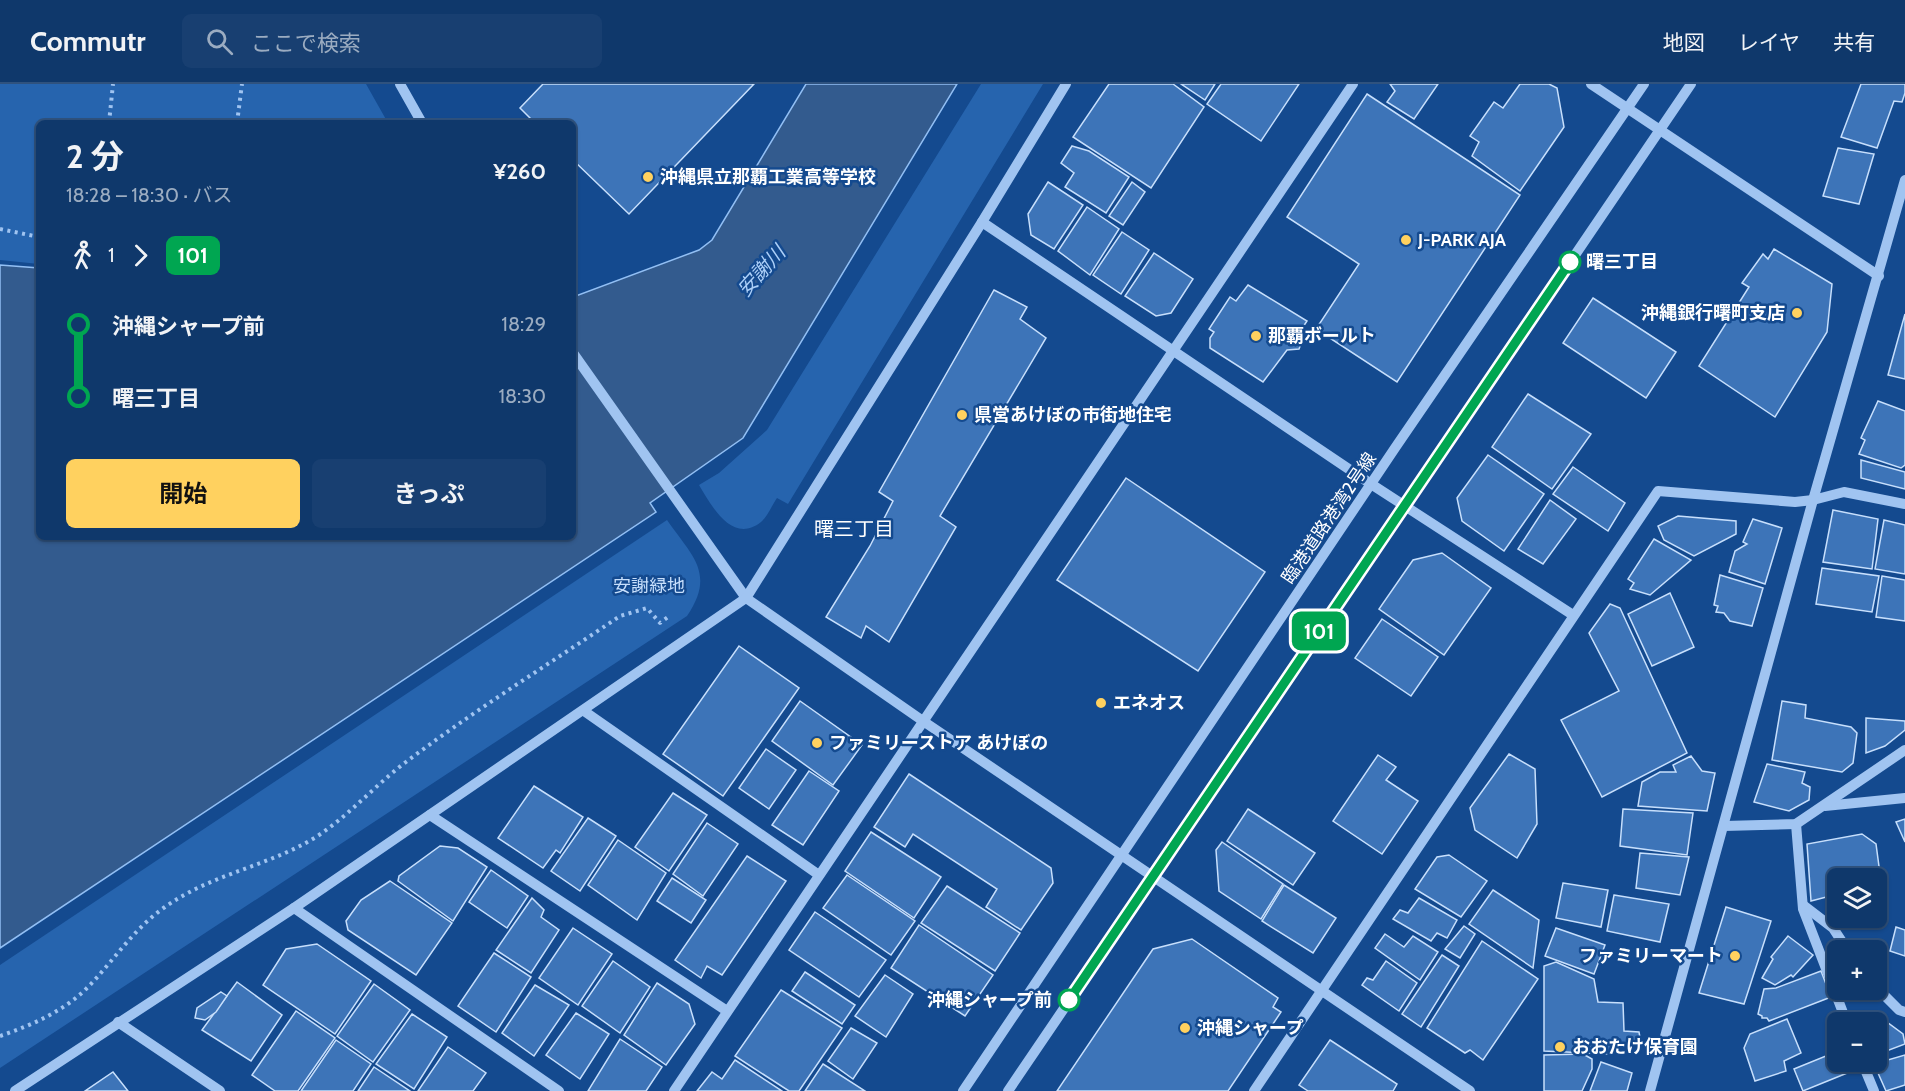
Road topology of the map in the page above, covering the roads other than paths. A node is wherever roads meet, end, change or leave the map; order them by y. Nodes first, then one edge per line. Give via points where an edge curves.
1 (400, 84) edge
2 (1066, 84) edge
3 (1353, 84) edge
4 (1592, 84) edge
5 (1644, 84) edge
6 (1691, 84) edge
7 (1627, 109) junction
8 (420, 120) edge
9 (1660, 130) junction
10 (1905, 180) edge
11 (982, 222) junction
12 (1879, 276) junction
13 (1173, 351) junction
14 (576, 357) edge
15 (1371, 484) junction
16 (1812, 500) junction
17 (1905, 504) edge
18 (1404, 505) junction
19 (746, 598) junction
20 (1573, 615) junction
21 (584, 711) junction
22 (923, 721) junction
23 (1905, 750) edge
24 (1905, 798) edge
25 (1821, 806) junction
26 (430, 815) junction
27 (1796, 824) junction
28 (1724, 826) junction
29 (1123, 856) junction
30 (819, 875) junction
31 (1153, 877) junction
32 (1803, 904) junction
33 (294, 908) junction
34 (1841, 940) edge
35 (1322, 991) junction
36 (1887, 998) edge
37 (727, 1011) junction
38 (1843, 1012) edge
39 (1905, 1012) edge
40 (118, 1022) junction
41 (1866, 1072) edge
42 (15, 1091) edge
43 (220, 1091) edge
44 (560, 1091) edge
45 (674, 1091) edge
46 (963, 1091) edge
47 (1008, 1091) edge
48 (1254, 1091) edge
49 (1470, 1091) edge
50 (1650, 1091) edge
51 (1874, 1091) edge

1 - 8 street
2 - 11 street
3 - 13 street
4 - 7 street
5 - 7 street, 臨港道路港湾2号線
6 - 9 street
7 - 9 street
7 - 15 street, 臨港道路港湾2号線
9 - 12 street
9 - 18 street
10 - 12 street
11 - 13 street
11 - 19 street
12 - 16 street
13 - 15 street
13 - 22 street
14 - 19 street
15 - 18 street
15 - 29 street, 臨港道路港湾2号線
16 - 17 street via 1844,492
16 - 20 street via 1658,491
16 - 28 street
18 - 20 street
18 - 31 street
19 - 21 street
19 - 22 street
20 - 35 street
21 - 26 street
21 - 30 street
22 - 29 street
22 - 30 street
23 - 25 street
24 - 25 street
25 - 27 street
26 - 33 street
26 - 37 street
27 - 28 street
27 - 32 street
28 - 50 street
29 - 31 street
29 - 46 street, 臨港道路港湾2号線
30 - 37 street
31 - 35 street
31 - 47 street
32 - 34 street via 1833,928
32 - 38 street
33 - 40 street
33 - 44 street
35 - 48 street
35 - 49 street
36 - 39 street
37 - 45 street
40 - 42 street
40 - 43 street
41 - 51 street

